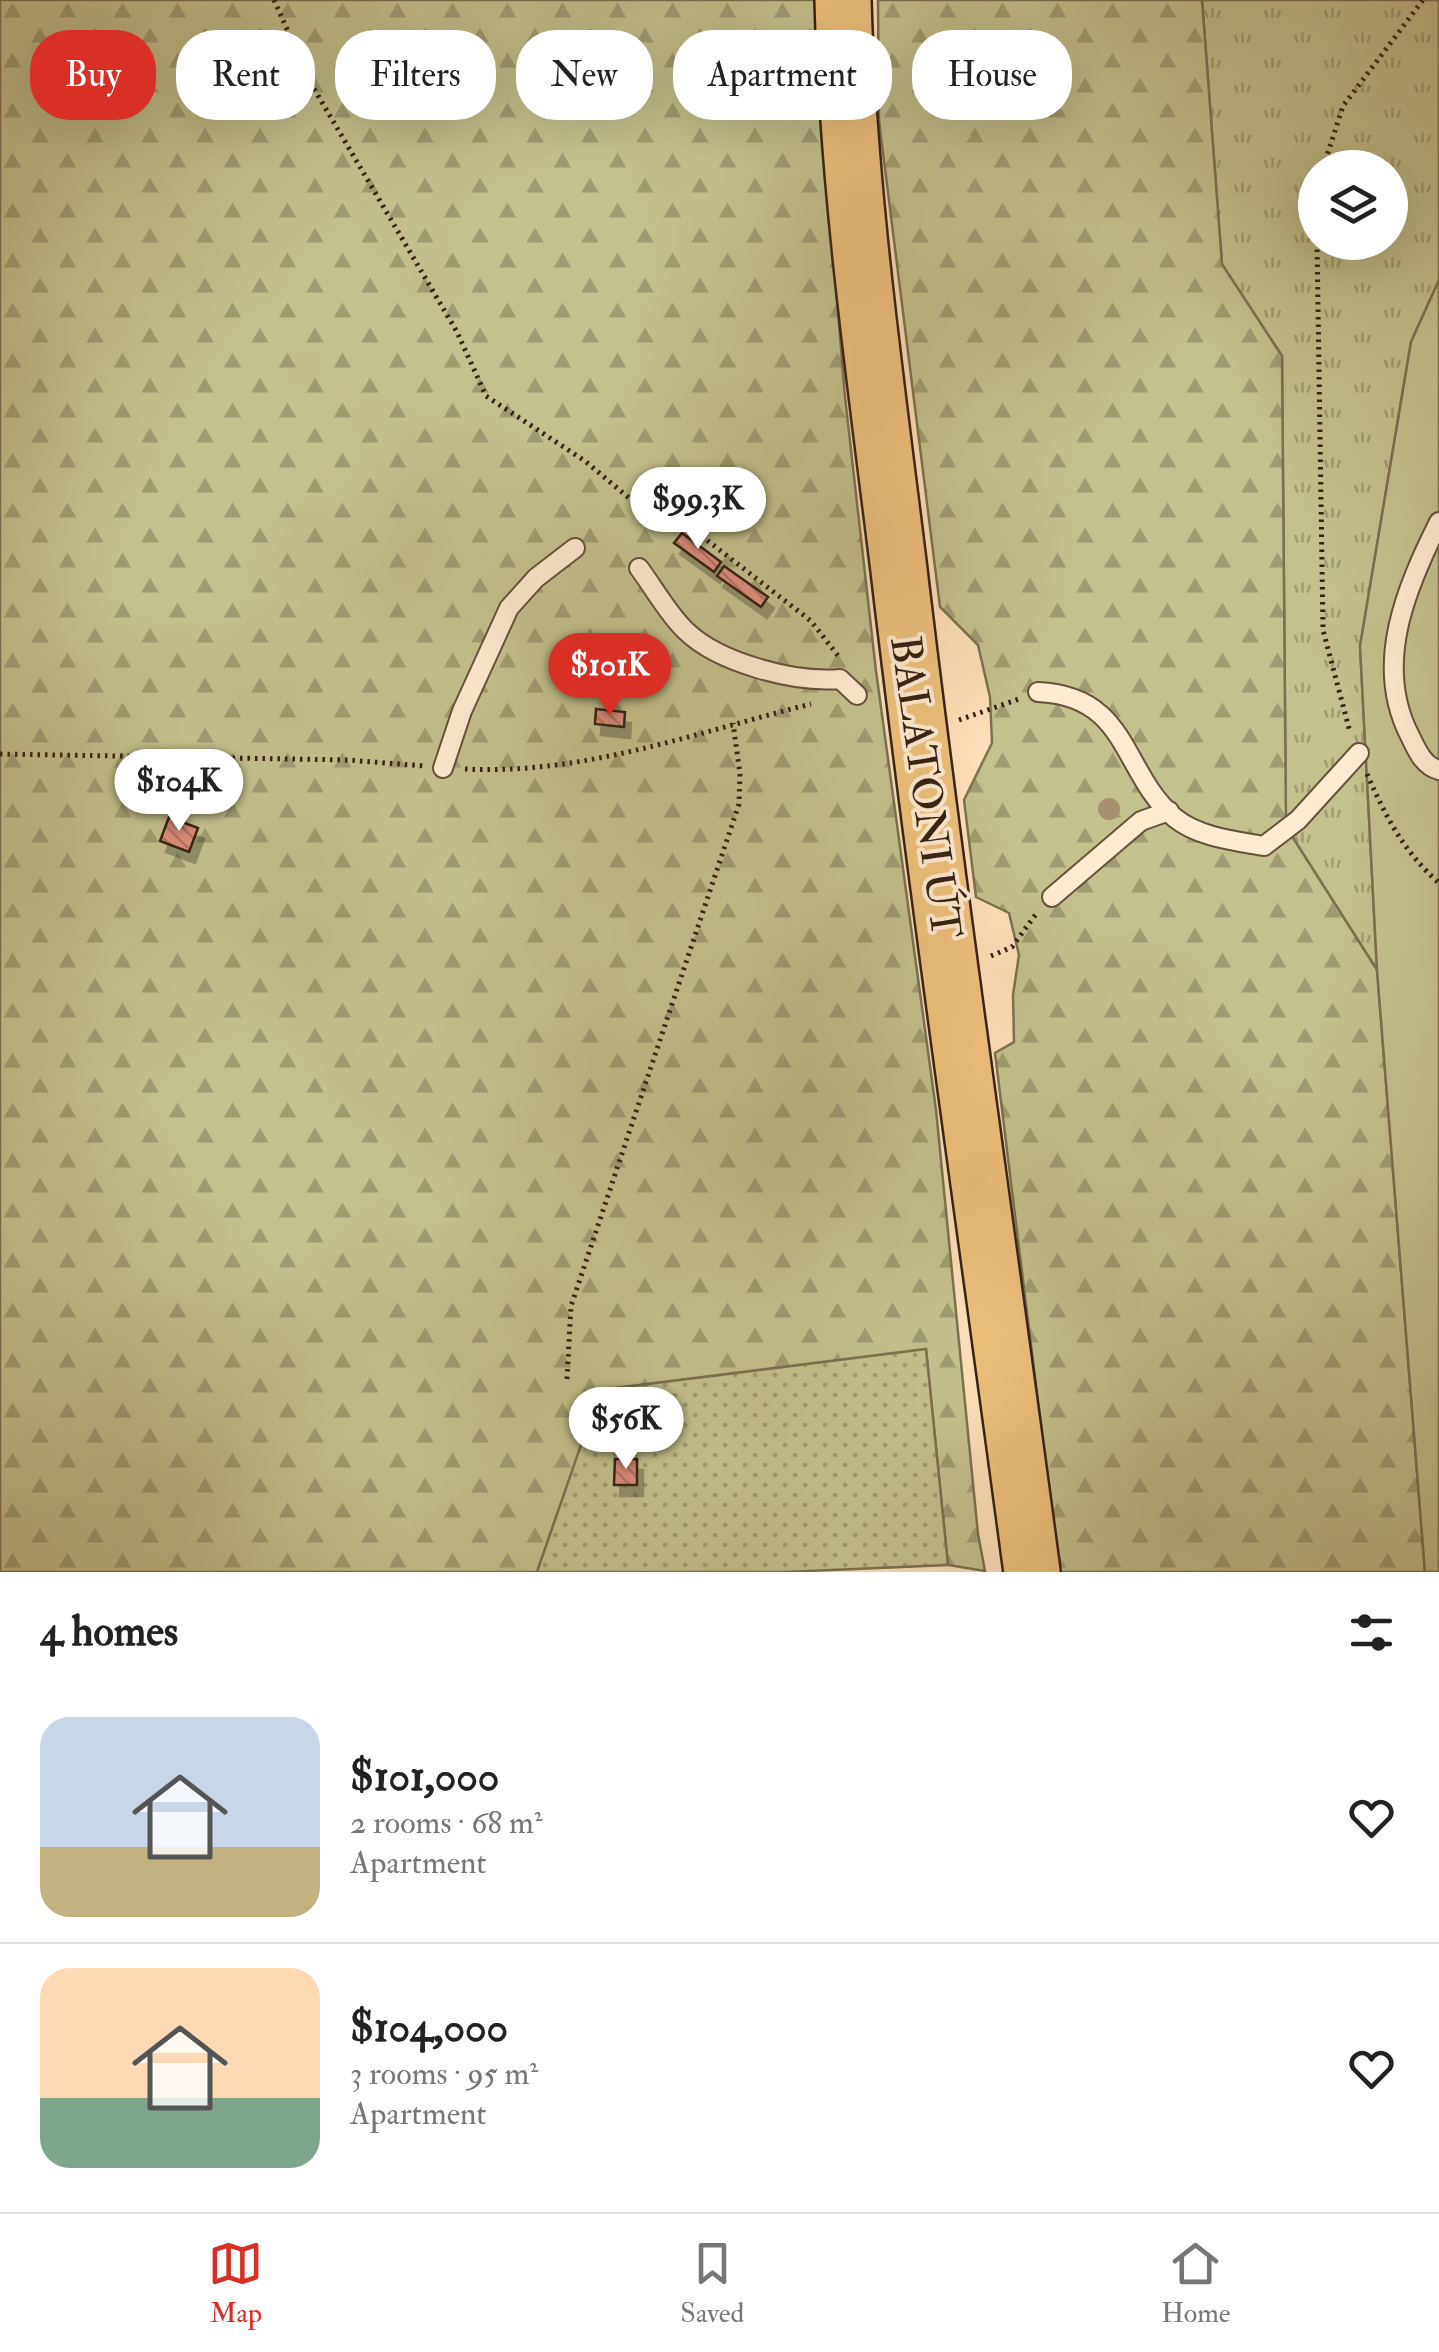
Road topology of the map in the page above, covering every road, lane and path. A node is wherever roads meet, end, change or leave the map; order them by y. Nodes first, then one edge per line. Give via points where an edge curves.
1 (274, 0) edge
2 (843, 0) edge
3 (1424, 0) edge
4 (1329, 150) edge
5 (1317, 260) edge
6 (1439, 522) edge
7 (574, 548) dead end
8 (639, 568) dead end
9 (840, 679) junction
10 (1038, 692) joint
11 (857, 695) joint
12 (732, 724) junction
13 (919, 736) junction
14 (1358, 753) junction
15 (0, 754) edge
16 (443, 768) junction
17 (1439, 770) edge
18 (1169, 811) junction
19 (1439, 883) edge
20 (1052, 897) joint
21 (952, 974) junction
22 (567, 1379) dead end
23 (1032, 1572) edge

1 - 9 path via 312,87 457,332 486,396 586,461 666,529 690,527 811,621 839,658
2 - 13 main road, BALATONI ÚT via 858,218
3 - 4 path via 1343,106
5 - 14 path via 1323,630
6 - 17 lane via 1404,602 1394,679 1403,723 1420,755
7 - 16 lane via 509,608
8 - 9 lane via 685,631 719,656 814,682
9 - 11 lane
10 - 13 path
10 - 18 lane via 1070,695 1114,726
11 - 12 path
12 - 16 path via 548,766
12 - 22 path via 740,804 572,1306
13 - 21 main road, BALATONI ÚT
14 - 18 lane via 1298,820 1264,846 1216,836
14 - 19 path via 1389,826
15 - 16 path
18 - 20 lane via 1141,822
20 - 21 path via 1012,947
21 - 23 main road, BALATONI ÚT

